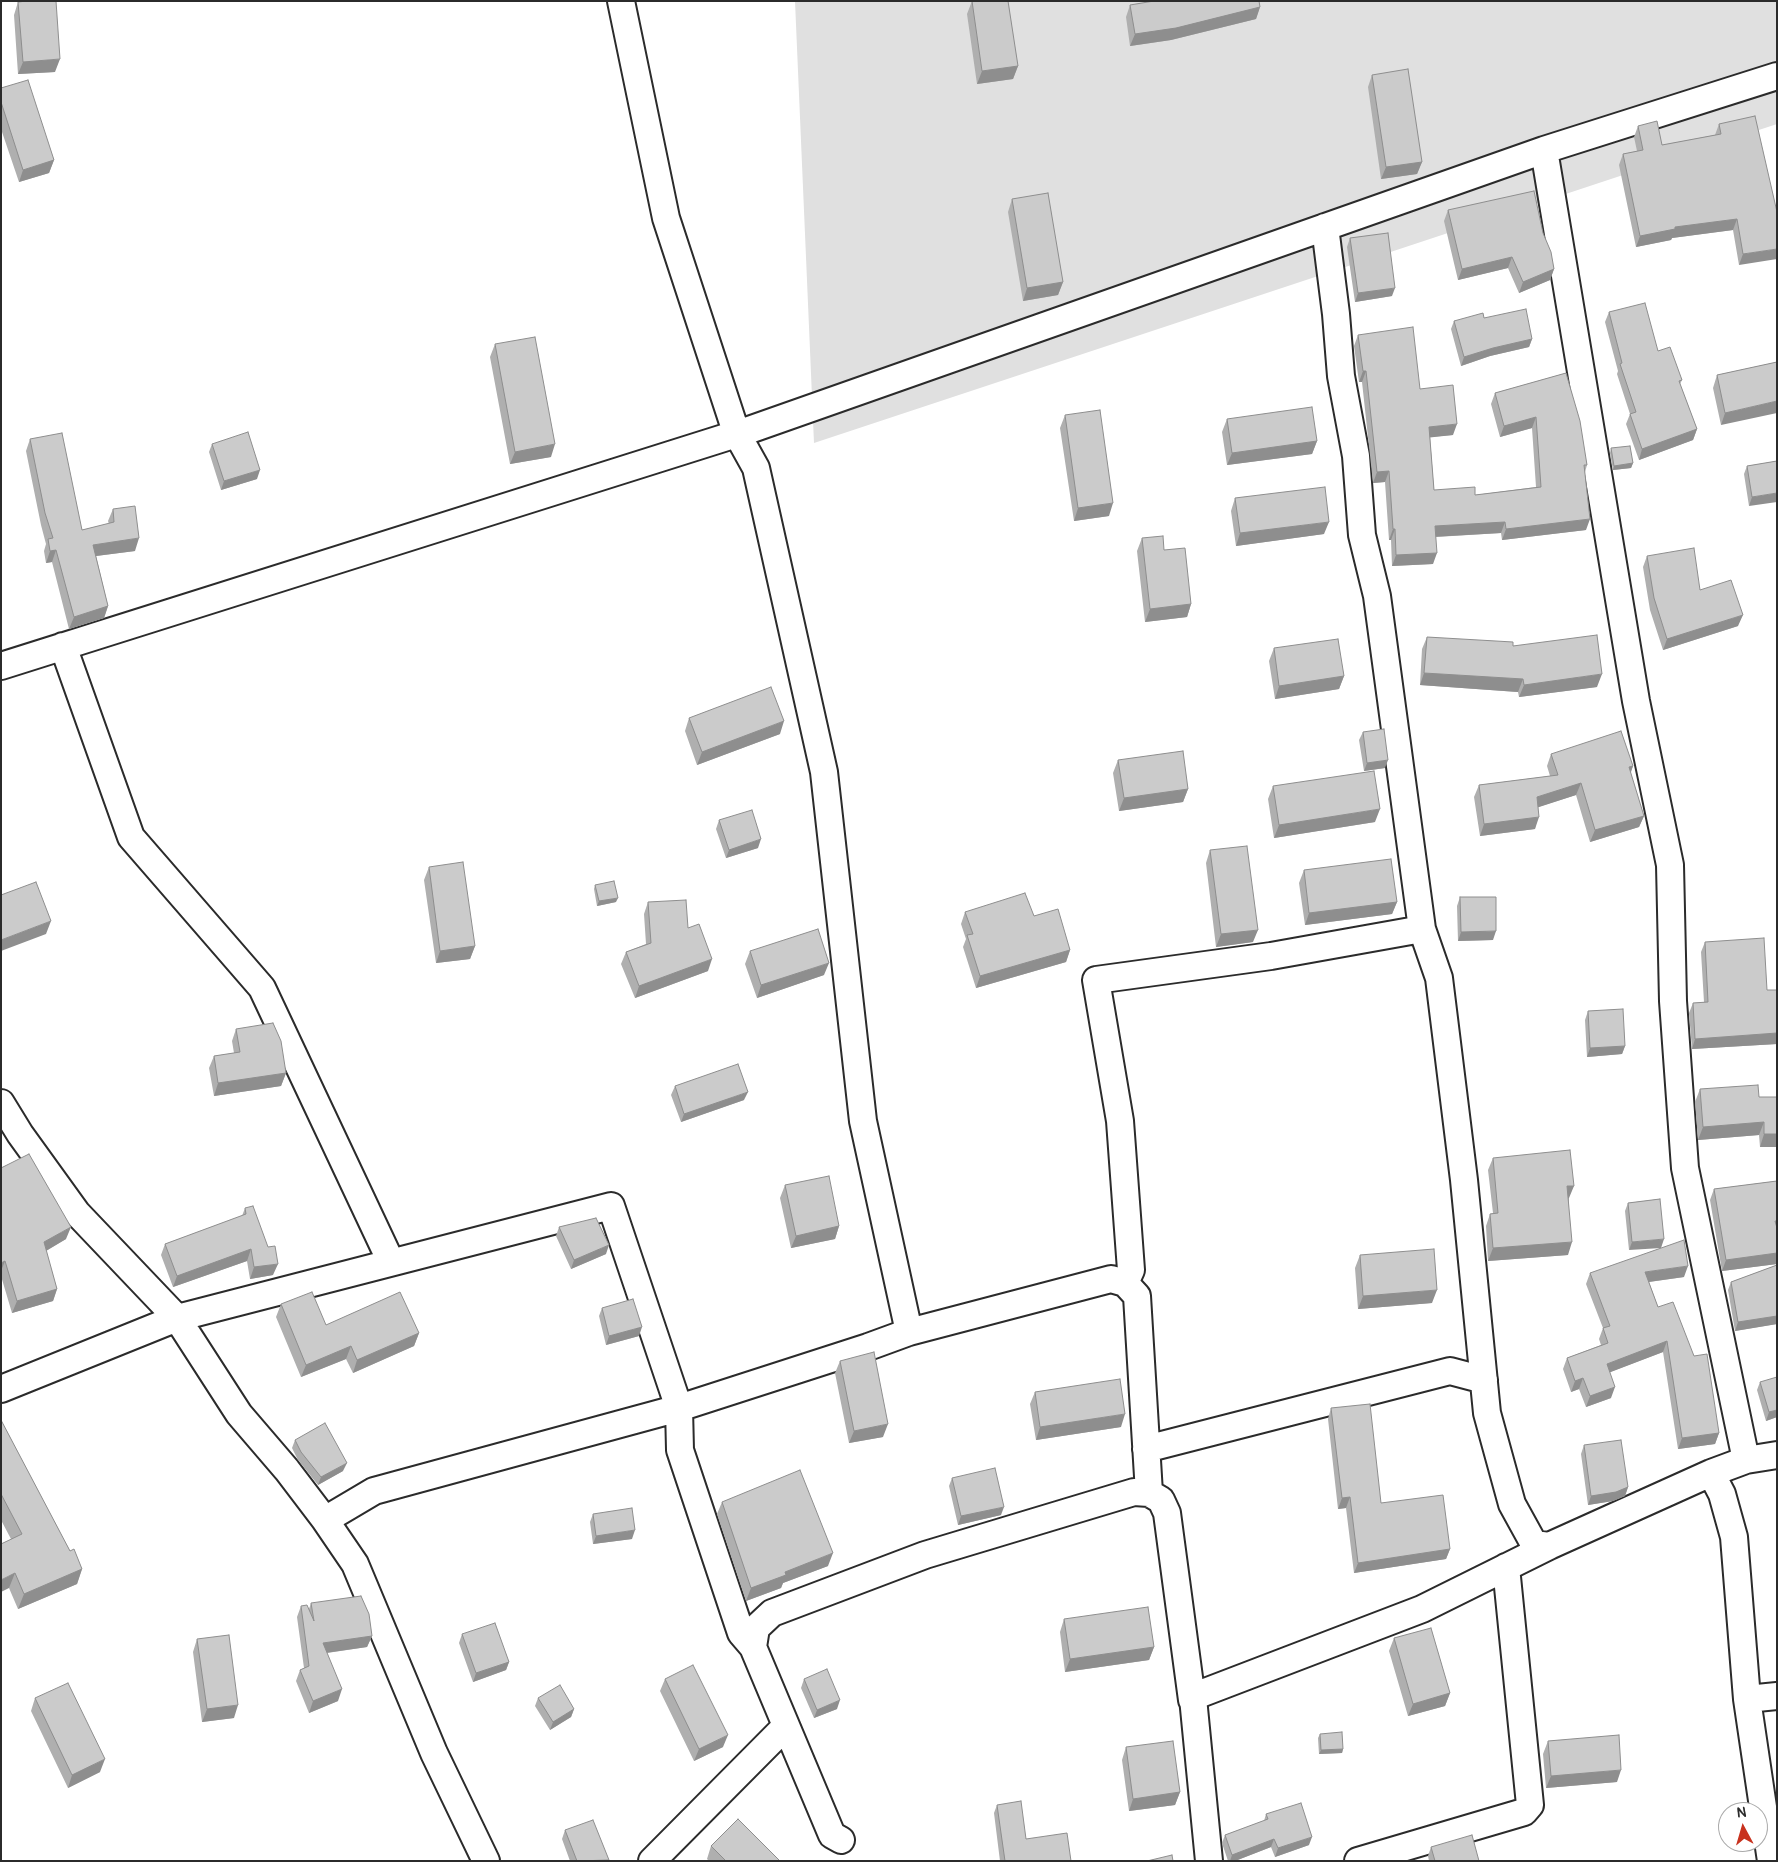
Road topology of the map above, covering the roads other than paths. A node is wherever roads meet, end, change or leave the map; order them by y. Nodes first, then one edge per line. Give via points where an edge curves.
1 (621, 1) edge
2 (1777, 77) edge
3 (1544, 150) junction
4 (1325, 227) junction
5 (736, 432) junction
6 (62, 646) junction
7 (1, 666) edge
8 (1422, 929) junction
9 (1, 1103) edge
10 (391, 1262) junction
11 (1125, 1283) junction
12 (177, 1318) junction
13 (908, 1332) junction
14 (1484, 1380) junction
15 (1, 1390) edge
16 (679, 1408) junction
17 (1146, 1450) junction
18 (1777, 1455) edge
19 (1746, 1460) junction
20 (1711, 1473) junction
21 (1149, 1493) junction
22 (325, 1520) junction
23 (1549, 1546) junction
24 (1506, 1567) junction
25 (753, 1647) junction
26 (1777, 1696) edge
27 (1747, 1699) junction
28 (1192, 1700) junction
29 (786, 1726) junction
30 (841, 1840) dead end
31 (486, 1861) edge
32 (652, 1861) edge
33 (1209, 1861) edge
34 (1358, 1861) edge
35 (1771, 1861) edge

1 - 5 street via 666,218
2 - 3 street
3 - 4 street
3 - 19 street via 1636,701 1670,865 1673,1002 1685,1168
4 - 5 street
4 - 8 street via 1340,376 1356,456 1362,535 1377,596
5 - 6 street
5 - 13 street via 756,468 824,772 863,1121
6 - 7 street
6 - 10 street via 131,837 262,988
8 - 11 street via 1271,956 1096,980 1120,1121 1131,1270
8 - 14 street via 1439,978
9 - 12 street via 77,1213
10 - 12 street
10 - 16 street via 611,1206
11 - 13 street via 1111,1279
11 - 17 street via 1137,1296
12 - 15 street
12 - 22 street via 239,1414
13 - 16 street
14 - 17 street via 1450,1371
14 - 23 street via 1487,1413 1512,1504 1534,1544
16 - 22 street via 374,1491
16 - 25 street via 680,1450 741,1633
17 - 21 street
18 - 19 street
19 - 20 street
20 - 23 street
20 - 27 street via 1722,1494 1734,1537
21 - 25 street via 1134,1492 925,1555 772,1613 756,1628
21 - 28 street via 1161,1500 1168,1513
22 - 31 street via 355,1564 434,1753
23 - 24 street
24 - 28 street via 1422,1609 1200,1694
24 - 34 street via 1530,1805 1524,1812
25 - 29 street
26 - 27 street
27 - 35 street
28 - 33 street
29 - 30 street via 832,1835
29 - 32 street

